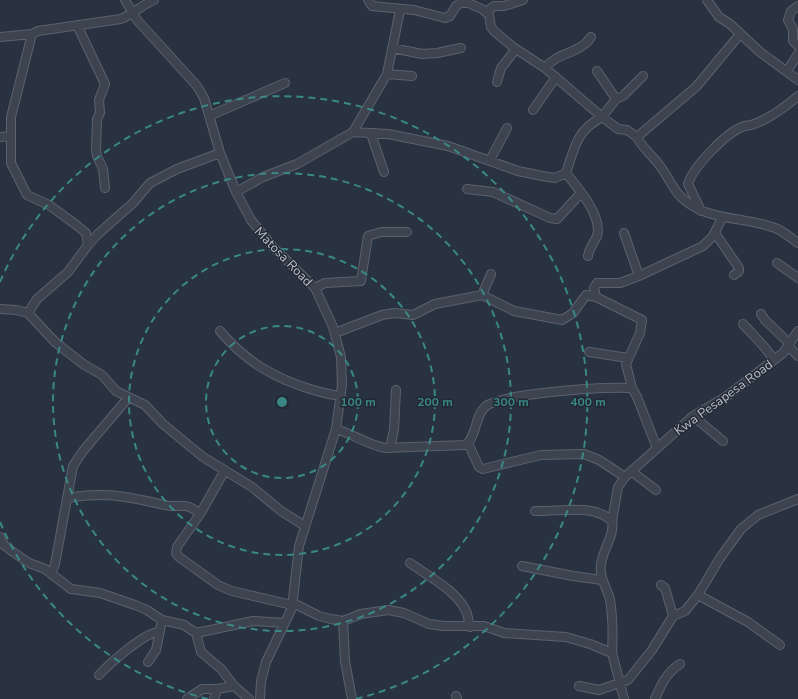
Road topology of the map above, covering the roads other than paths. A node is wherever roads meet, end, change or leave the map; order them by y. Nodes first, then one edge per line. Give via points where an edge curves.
1 (125, 0) edge
2 (154, 0) edge
3 (368, 0) edge
4 (523, 0) edge
5 (707, 0) edge
6 (798, 6) edge
7 (400, 10) junction
8 (486, 12) junction
9 (132, 14) junction
10 (77, 26) junction
11 (32, 34) junction
12 (740, 34) junction
13 (0, 37) edge
14 (591, 38) dead end
15 (798, 46) edge
16 (392, 48) junction
17 (461, 48) dead end
18 (516, 49) junction
19 (798, 54) edge
20 (545, 68) junction
21 (597, 71) dead end
22 (787, 71) junction
23 (387, 74) junction
24 (412, 76) dead end
25 (643, 76) dead end
26 (556, 77) junction
27 (798, 80) edge
28 (497, 82) dead end
29 (285, 83) dead end
30 (798, 96) edge
31 (616, 99) junction
32 (534, 110) dead end
33 (209, 116) junction
34 (602, 118) junction
35 (507, 128) dead end
36 (354, 132) junction
37 (371, 134) junction
38 (0, 136) edge
39 (10, 136) junction
40 (639, 140) junction
41 (220, 154) junction
42 (490, 160) junction
43 (384, 172) dead end
44 (566, 173) junction
45 (105, 188) dead end
46 (467, 189) dead end
47 (236, 192) junction
48 (581, 193) junction
49 (701, 210) junction
50 (722, 218) junction
51 (407, 232) dead end
52 (624, 233) dead end
53 (715, 233) junction
54 (798, 243) edge
55 (88, 246) junction
56 (588, 256) dead end
57 (777, 263) dead end
58 (491, 274) dead end
59 (734, 275) dead end
60 (639, 276) junction
61 (798, 278) edge
62 (315, 288) junction
63 (482, 295) junction
64 (596, 297) junction
65 (0, 310) edge
66 (28, 313) junction
67 (761, 314) dead end
68 (743, 324) dead end
69 (220, 331) dead end
70 (798, 331) edge
71 (335, 333) junction
72 (790, 345) junction
73 (589, 352) dead end
74 (798, 356) edge
75 (628, 358) junction
76 (774, 360) junction
77 (632, 388) junction
78 (396, 390) dead end
79 (340, 396) junction
80 (128, 398) junction
81 (693, 416) junction
82 (336, 429) junction
83 (723, 441) dead end
84 (468, 443) junction
85 (390, 448) junction
86 (657, 448) junction
87 (225, 470) junction
88 (628, 474) junction
89 (656, 490) dead end
90 (67, 498) junction
91 (798, 499) edge
92 (535, 511) dead end
93 (200, 514) junction
94 (612, 521) junction
95 (305, 526) junction
96 (0, 537) edge
97 (410, 562) dead end
98 (522, 566) dead end
99 (51, 574) junction
100 (602, 580) junction
101 (661, 585) dead end
102 (698, 595) junction
103 (292, 604) junction
104 (674, 616) junction
105 (162, 620) junction
106 (343, 621) junction
107 (285, 623) junction
108 (470, 626) junction
109 (159, 632) junction
110 (196, 633) junction
111 (780, 645) dead end
112 (612, 652) junction
113 (148, 662) dead end
114 (680, 664) dead end
115 (99, 675) dead end
116 (620, 684) junction
117 (234, 686) junction
118 (579, 686) dead end
119 (217, 689) junction
120 (187, 699) edge
121 (214, 699) edge
122 (249, 699) edge
123 (260, 699) edge
124 (352, 699) edge
125 (624, 699) edge
126 (655, 699) edge

1 - 9 street, Matosa Road
2 - 9 street via 140,6
3 - 7 street via 372,6
4 - 8 street via 504,6 492,6
5 - 12 street via 719,17
6 - 15 street via 791,11 788,20 793,29 793,41
7 - 8 street via 414,10 447,18 456,6 464,3
7 - 16 street
8 - 18 street via 492,29
9 - 10 street via 121,19
9 - 33 street, Matosa Road via 198,86
10 - 11 street
10 - 45 street via 105,84 99,100 96,149
11 - 13 street
11 - 39 street via 13,111
12 - 22 street
12 - 40 street via 697,86
14 - 20 street via 583,46 550,62
16 - 17 street via 430,54
16 - 23 street
18 - 20 street
18 - 28 street via 501,68
19 - 22 street
20 - 26 street
21 - 31 street
22 - 27 street
23 - 24 street
23 - 36 street
25 - 31 street via 623,96
26 - 32 street
26 - 34 street
29 - 33 street
30 - 49 street via 768,117 734,132 699,166 688,184
31 - 34 street
33 - 41 street, Matosa Road
34 - 40 street via 618,129 627,130
34 - 44 street via 582,132
35 - 42 street
36 - 37 street
36 - 47 street via 297,164 263,177
37 - 42 street via 388,134 434,143
37 - 43 street
38 - 39 street
39 - 55 street via 12,169 27,195 49,205 86,233
40 - 49 street via 682,198
41 - 47 street, Matosa Road
41 - 55 street via 177,169 150,183
42 - 44 street via 518,171 542,176 555,178
44 - 48 street
46 - 48 street via 493,192 557,219
47 - 62 street, Matosa Road via 256,229
48 - 56 street via 593,212 598,229
49 - 50 street
50 - 53 street
50 - 54 street via 768,226 783,232
51 - 62 street via 381,232 368,236 362,281 325,283
52 - 60 street
53 - 59 street via 739,268
53 - 60 street via 703,246
55 - 66 street via 68,272 37,299
57 - 61 street
58 - 63 street
60 - 64 street via 620,283 598,282 594,288
62 - 71 street, Matosa Road
63 - 64 street via 514,310 559,320 566,319 573,313 584,295
63 - 71 street via 435,304 413,315 382,315
64 - 75 street via 642,320 640,333
65 - 66 street
66 - 80 street via 56,342 83,364 102,375 116,392
67 - 72 street
68 - 76 street via 763,343
69 - 79 street via 245,357 267,372 296,384
70 - 72 street, Kwa Pesapesa Road
71 - 79 street, Matosa Road via 341,357
72 - 74 street
72 - 76 street, Kwa Pesapesa Road
73 - 75 street
75 - 77 street via 627,372
76 - 81 street, Kwa Pesapesa Road via 727,396
77 - 84 street via 557,392 518,396 494,402 480,412
77 - 86 street
78 - 85 street via 394,430
79 - 82 street, Matosa Road
80 - 87 street via 144,405 169,429
80 - 90 street via 75,462
81 - 83 street
81 - 86 street, Kwa Pesapesa Road
82 - 85 street via 351,433 377,446
82 - 95 street, Matosa Road
84 - 85 street via 454,446 418,445
84 - 88 street via 479,467 483,469 541,455 584,454
86 - 88 street, Kwa Pesapesa Road
87 - 93 street
87 - 95 street via 252,486 285,514
88 - 89 street
88 - 94 street, Kwa Pesapesa Road via 618,487
90 - 93 street via 101,494 131,497 168,506 185,505
90 - 99 street
91 - 102 street via 758,515 750,521 736,535
92 - 94 street via 594,511 606,515
93 - 103 street via 177,547 176,553 179,557 218,585 232,591
94 - 100 street, Kwa Pesapesa Road via 612,531 601,560
95 - 103 street, Matosa Road via 296,561
96 - 99 street via 12,552 29,564
97 - 108 street via 458,600 466,611
98 - 100 street
99 - 105 street via 71,589 100,593 144,609
100 - 112 street, Kwa Pesapesa Road via 607,588 612,615
101 - 104 street via 665,588
102 - 104 street via 685,611
102 - 111 street via 748,622
103 - 106 street via 319,616
103 - 107 street, Matosa Road
104 - 116 street via 652,650 628,680
105 - 109 street
105 - 110 street via 184,625
106 - 108 street via 362,614 388,610 404,613 429,624 459,628
106 - 124 street via 345,661
107 - 110 street via 248,622
107 - 123 street, Matosa Road via 266,662
108 - 112 street via 484,626 504,633 566,638
109 - 113 street via 155,653
109 - 115 street via 152,632 130,647
110 - 117 street via 200,652 224,672
112 - 116 street, Kwa Pesapesa Road
114 - 126 street via 667,675
116 - 118 street via 599,690
116 - 125 street, Kwa Pesapesa Road
117 - 119 street
117 - 122 street
119 - 120 street via 202,689
119 - 121 street

